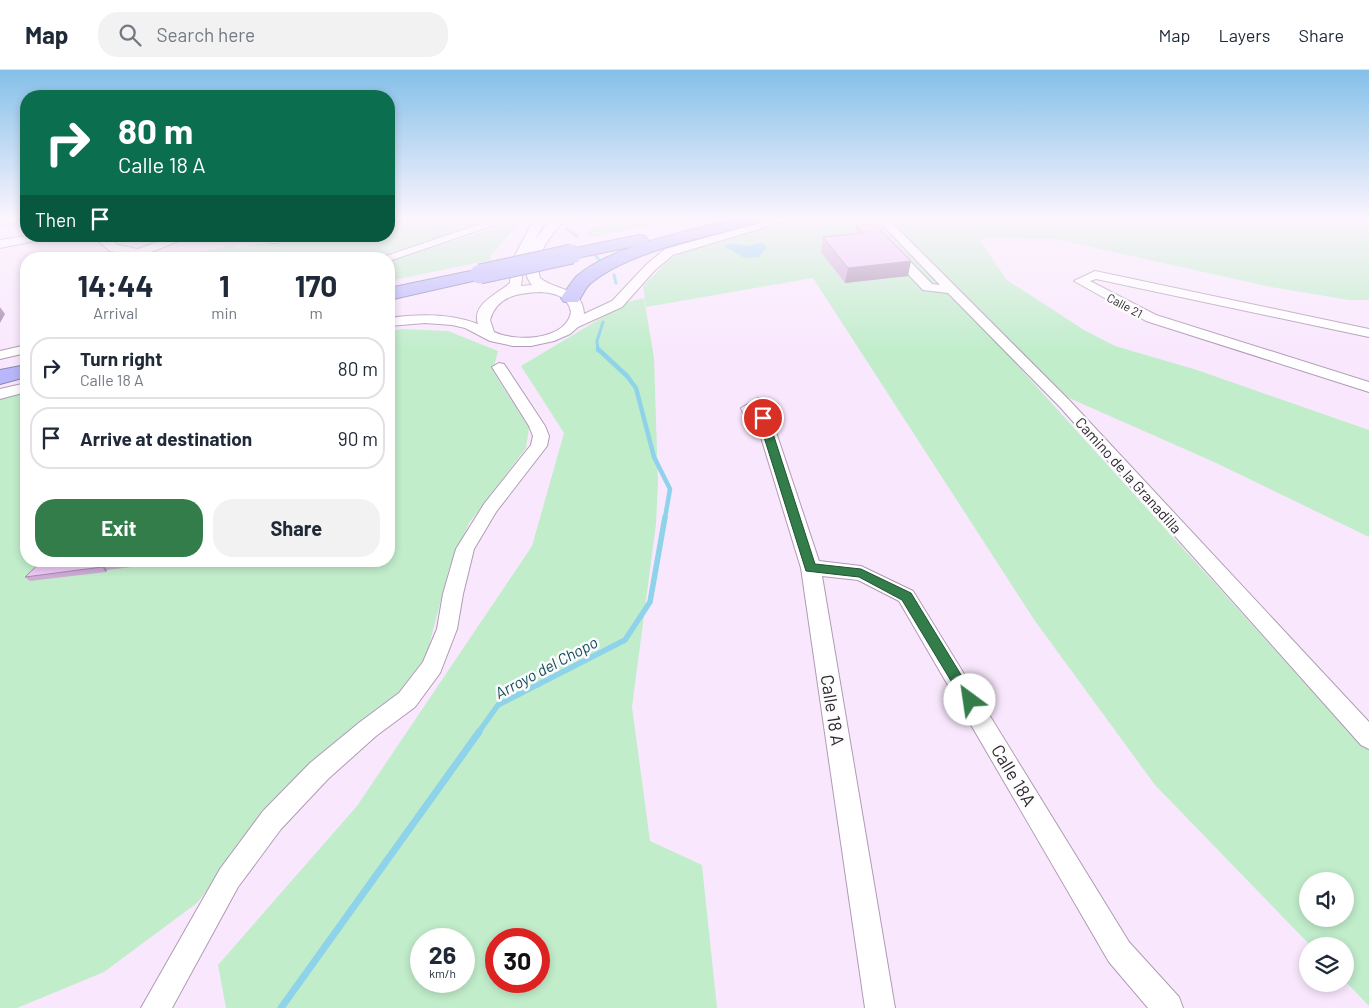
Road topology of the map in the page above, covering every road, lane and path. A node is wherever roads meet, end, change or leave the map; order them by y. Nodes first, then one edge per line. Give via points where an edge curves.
1 (514, 263) edge
2 (518, 263) edge
3 (534, 263) edge
4 (616, 263) edge
5 (656, 263) edge
6 (905, 263) edge
7 (922, 263) edge
8 (479, 270) junction
9 (395, 284) edge
10 (551, 289) junction
11 (952, 290) junction
12 (395, 292) edge
13 (506, 294) junction
14 (624, 297) junction
15 (581, 300) junction
16 (395, 322) edge
17 (572, 324) junction
18 (1369, 333) edge
19 (488, 334) junction
20 (20, 350) edge
21 (0, 355) edge
22 (20, 361) edge
23 (0, 366) edge
24 (499, 367) dead end
25 (20, 372) edge
26 (0, 377) edge
27 (20, 378) edge
28 (0, 383) edge
29 (1369, 387) edge
30 (20, 389) edge
31 (0, 394) edge
32 (763, 418) dead end
33 (811, 568) junction
34 (1369, 738) edge
35 (156, 1008) edge
36 (880, 1008) edge
37 (1168, 1008) edge

1 - 8 highway, bridge
2 - 13 street via 516,284
3 - 10 street via 534,278
4 - 15 highway via 585,280
5 - 14 street
6 - 11 street via 928,287
7 - 11 street, Camino de la Granadilla
8 - 9 highway
8 - 12 highway
10 - 13 street via 530,288
10 - 15 street
11 - 34 street, Camino de la Granadilla via 1065,404
13 - 19 street via 494,300 486,311 483,320
14 - 15 street via 610,301
14 - 17 street via 613,307
15 - 17 street
16 - 19 street via 437,320 461,323
17 - 19 street via 558,335 535,341 506,341
18 - 29 street, Calle 21 via 1094,275 1080,281 1151,318
20 - 21 street
22 - 23 highway
24 - 35 street via 541,436 538,446 490,508 465,549 447,629 432,667 407,700 319,771 272,820 229,878
25 - 26 highway
27 - 28 highway
30 - 31 street
32 - 33 street, Calle 18 A
33 - 36 street, Calle 18 A
33 - 37 street, Calle 18A via 861,573 906,596 1119,952

